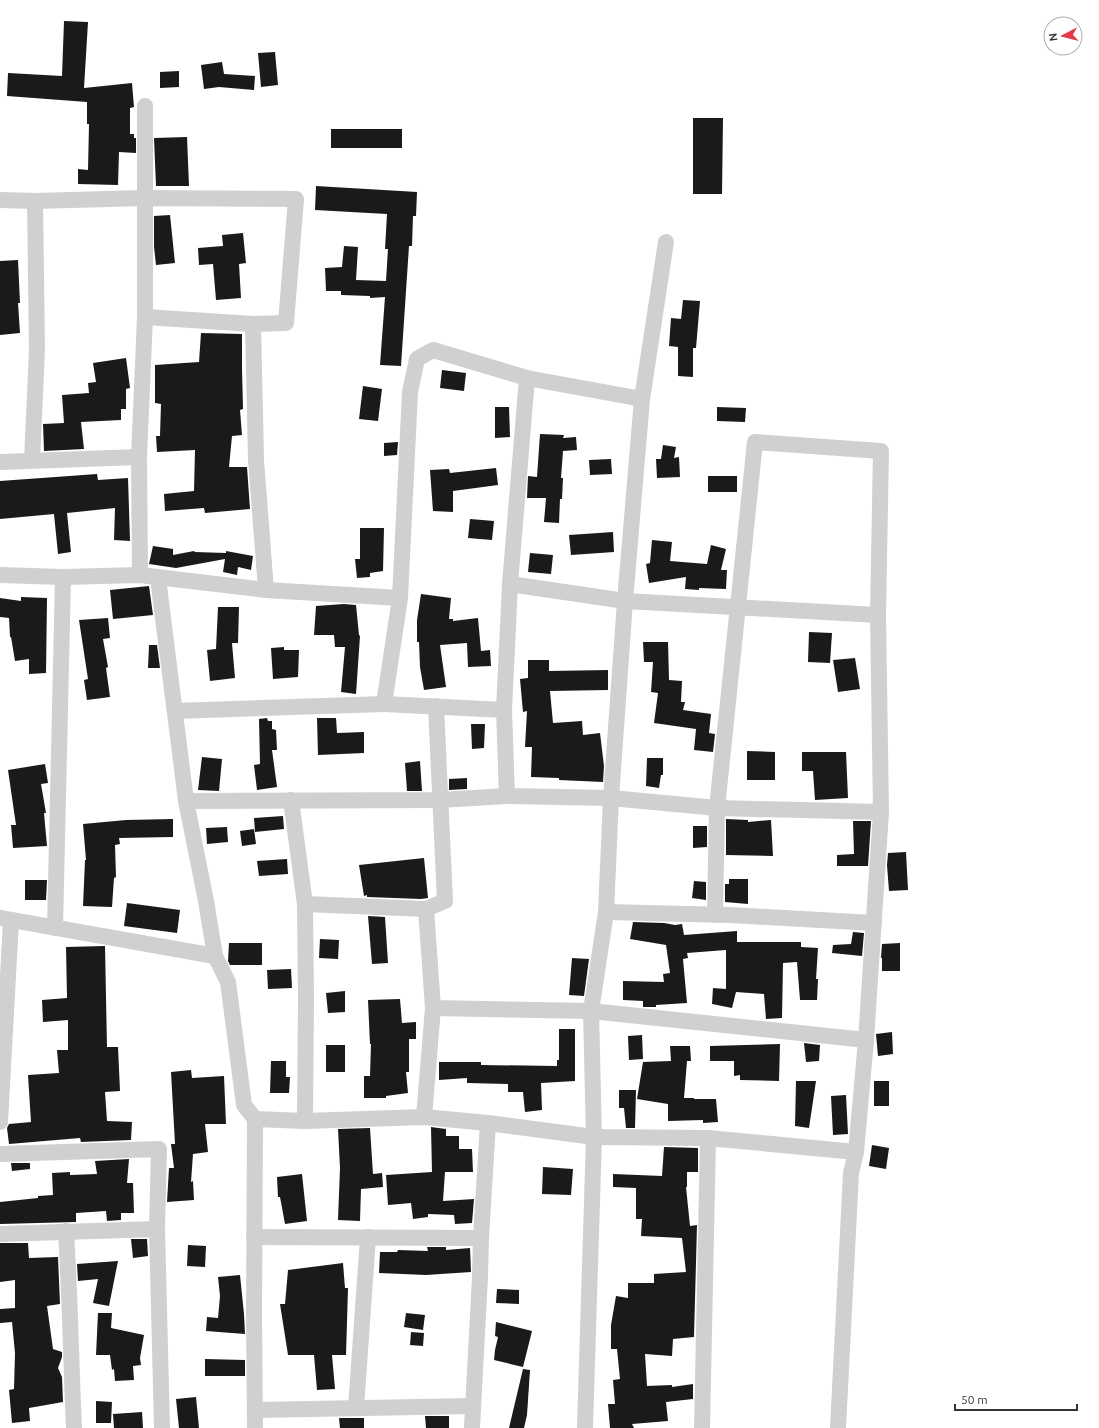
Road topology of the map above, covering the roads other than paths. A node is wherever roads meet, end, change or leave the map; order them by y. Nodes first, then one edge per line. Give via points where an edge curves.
1 (145, 106) dead end
2 (144, 198) junction
3 (0, 200) edge
4 (35, 200) junction
5 (666, 242) dead end
6 (145, 317) junction
7 (252, 324) junction
8 (527, 378) junction
9 (642, 399) junction
10 (139, 457) junction
11 (32, 460) junction
12 (0, 462) edge
13 (0, 575) edge
14 (140, 575) junction
15 (63, 576) junction
16 (158, 578) junction
17 (510, 584) junction
18 (266, 590) junction
19 (400, 598) junction
20 (625, 601) junction
21 (738, 607) junction
22 (878, 615) junction
23 (384, 704) junction
24 (436, 706) junction
25 (504, 710) junction
26 (175, 711) junction
27 (507, 796) junction
28 (611, 798) junction
29 (291, 800) junction
30 (440, 800) junction
31 (186, 802) junction
32 (717, 808) junction
33 (881, 812) junction
34 (305, 904) junction
35 (426, 909) junction
36 (606, 912) junction
37 (715, 915) junction
38 (6, 919) edge
39 (874, 923) junction
40 (55, 928) junction
41 (215, 956) junction
42 (433, 1008) junction
43 (591, 1011) junction
44 (866, 1040) junction
45 (424, 1117) junction
46 (255, 1119) junction
47 (304, 1121) junction
48 (0, 1122) edge
49 (488, 1123) junction
50 (594, 1137) junction
51 (708, 1138) junction
52 (856, 1152) junction
53 (0, 1154) edge
54 (157, 1229) junction
55 (66, 1231) junction
56 (0, 1234) edge
57 (368, 1237) junction
58 (254, 1238) junction
59 (481, 1238) junction
60 (473, 1406) junction
61 (356, 1408) junction
62 (255, 1410) junction
63 (74, 1428) edge
64 (162, 1428) edge
65 (255, 1428) edge
66 (472, 1428) edge
67 (585, 1428) edge
68 (702, 1428) edge
69 (838, 1428) edge

1 - 2 street
2 - 4 street
2 - 6 street
2 - 7 street via 296,199 286,323
3 - 4 street
4 - 11 street via 37,350
5 - 9 street
6 - 7 street
6 - 10 street
7 - 18 street via 256,460
8 - 9 street
8 - 17 street
8 - 19 street via 433,350 417,359 410,392
9 - 20 street
10 - 11 street
10 - 14 street
11 - 12 street
13 - 15 street
14 - 15 street
14 - 16 street
15 - 40 street
16 - 18 street
16 - 26 street
17 - 20 street
17 - 25 street
18 - 19 street
19 - 23 street
20 - 21 street
20 - 28 street
21 - 22 street
21 - 22 street via 754,442 881,451
21 - 32 street
22 - 33 street
23 - 24 street
23 - 26 street
24 - 25 street
24 - 30 street
25 - 27 street
26 - 31 street
27 - 28 street
27 - 30 street
28 - 32 street
28 - 36 street
29 - 30 street
29 - 31 street
29 - 34 street
30 - 35 street via 445,901
31 - 41 street
32 - 33 street
32 - 37 street
33 - 39 street
34 - 35 street
34 - 47 street
35 - 42 street
36 - 37 street
36 - 43 street
37 - 39 street
38 - 40 street
38 - 48 street
39 - 44 street
40 - 41 street
41 - 46 street via 228,982 244,1105
42 - 43 street
42 - 45 street
43 - 44 street
43 - 50 street
44 - 52 street
45 - 47 street
45 - 49 street
46 - 47 street
46 - 58 street
49 - 50 street
49 - 59 street
50 - 51 street
50 - 67 street
51 - 52 street
51 - 68 street
52 - 69 street via 851,1173
53 - 54 street via 159,1149
54 - 55 street
54 - 64 street
55 - 56 street
55 - 63 street
57 - 58 street
57 - 59 street
57 - 61 street
58 - 62 street
59 - 60 street
60 - 61 street
60 - 66 street
61 - 62 street
62 - 65 street

